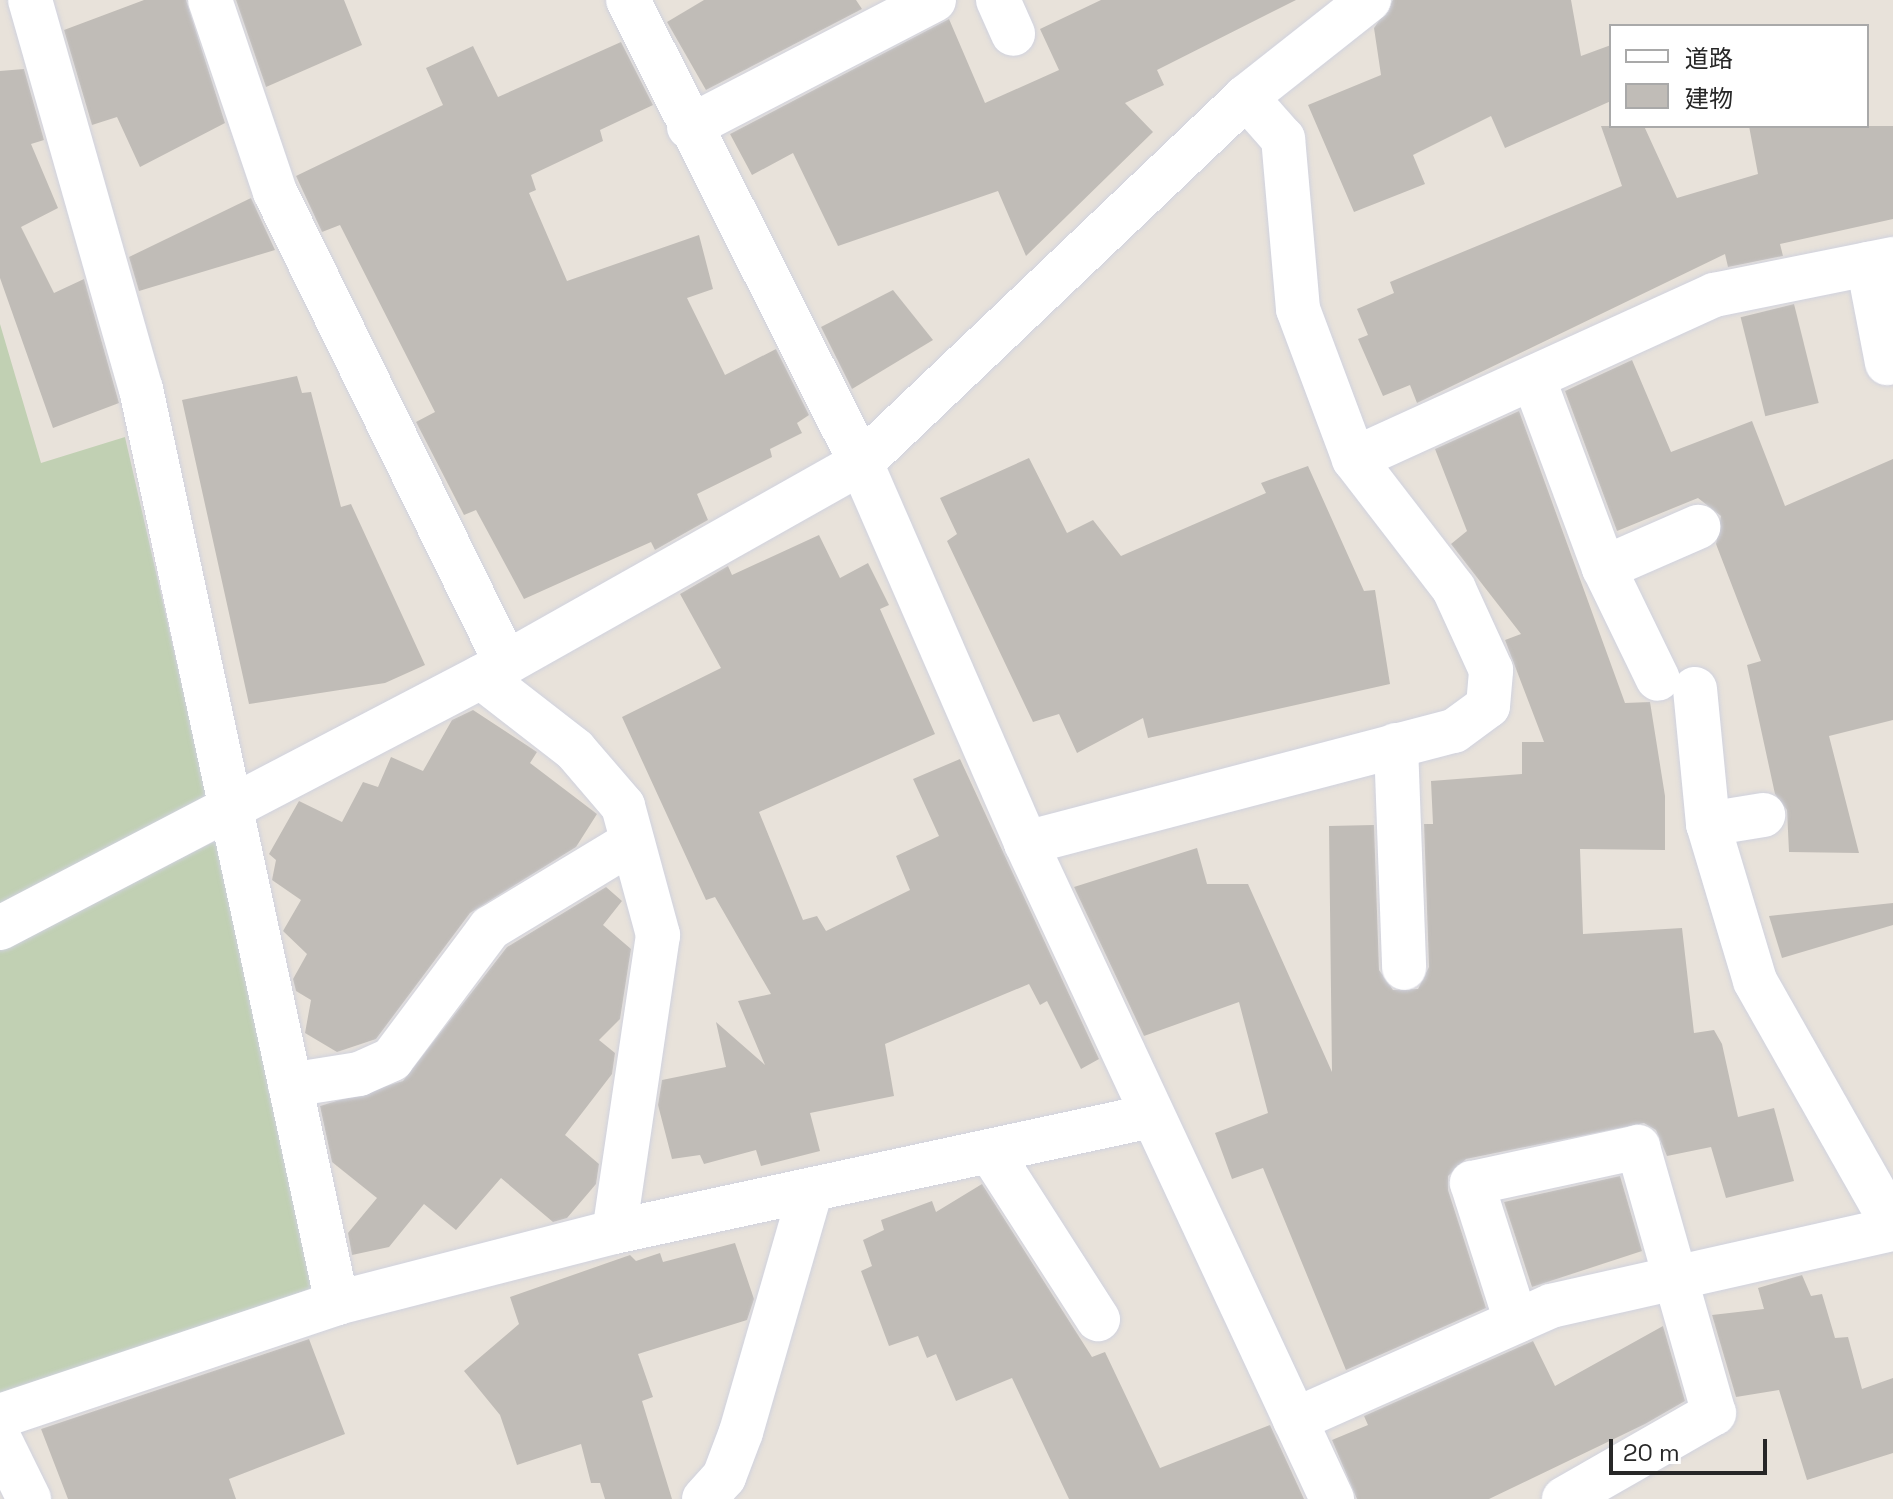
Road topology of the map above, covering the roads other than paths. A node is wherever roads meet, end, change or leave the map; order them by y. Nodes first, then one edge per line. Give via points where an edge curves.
1 (30, 0) edge
2 (210, 0) edge
3 (628, 0) edge
4 (934, 0) edge
5 (1369, 0) edge
6 (1246, 97) junction
7 (689, 127) junction
8 (1881, 262) edge
9 (1887, 363) dead end
10 (1534, 380) junction
11 (1354, 459) junction
12 (861, 463) junction
13 (1698, 527) dead end
14 (1604, 568) junction
15 (494, 670) junction
16 (1396, 745) junction
17 (232, 811) junction
18 (1763, 815) dead end
19 (1708, 824) junction
20 (632, 842) junction
21 (1026, 843) junction
22 (0, 928) edge
23 (1404, 968) dead end
24 (290, 1085) junction
25 (1151, 1116) junction
26 (990, 1151) junction
27 (811, 1190) junction
28 (1893, 1227) edge
29 (614, 1232) junction
30 (1678, 1276) junction
31 (337, 1303) junction
32 (1098, 1319) dead end
33 (1516, 1321) junction
34 (0, 1416) edge
35 (1295, 1420) junction
36 (0, 1440) edge
37 (29, 1499) edge
38 (704, 1499) edge
39 (1332, 1499) edge
40 (1564, 1499) edge

1 - 17 street via 141,389
2 - 15 street via 275,192
3 - 7 street
4 - 7 street
5 - 6 street
6 - 11 street via 1283,139 1298,309
6 - 12 street
7 - 12 street
8 - 9 street
8 - 10 street via 1714,295
10 - 11 street
10 - 14 street
11 - 16 street via 1454,589 1491,670 1488,706 1473,723
12 - 15 street
12 - 21 street
13 - 14 street
14 - 19 street via 1676,684
15 - 17 street
15 - 20 street via 623,806
16 - 21 street
16 - 23 street
17 - 22 street
17 - 24 street
18 - 19 street
19 - 28 street via 1755,981
20 - 24 street via 490,928 392,1059 359,1074
20 - 29 street via 658,935
21 - 25 street
24 - 31 street
25 - 26 street
25 - 35 street
26 - 27 street
26 - 32 street
27 - 29 street
27 - 38 street via 741,1432 724,1477
28 - 30 street
29 - 31 street
30 - 33 street
30 - 33 street via 1638,1147 1472,1183
30 - 40 street via 1714,1413
31 - 34 street
33 - 35 street
35 - 39 street
36 - 37 street

